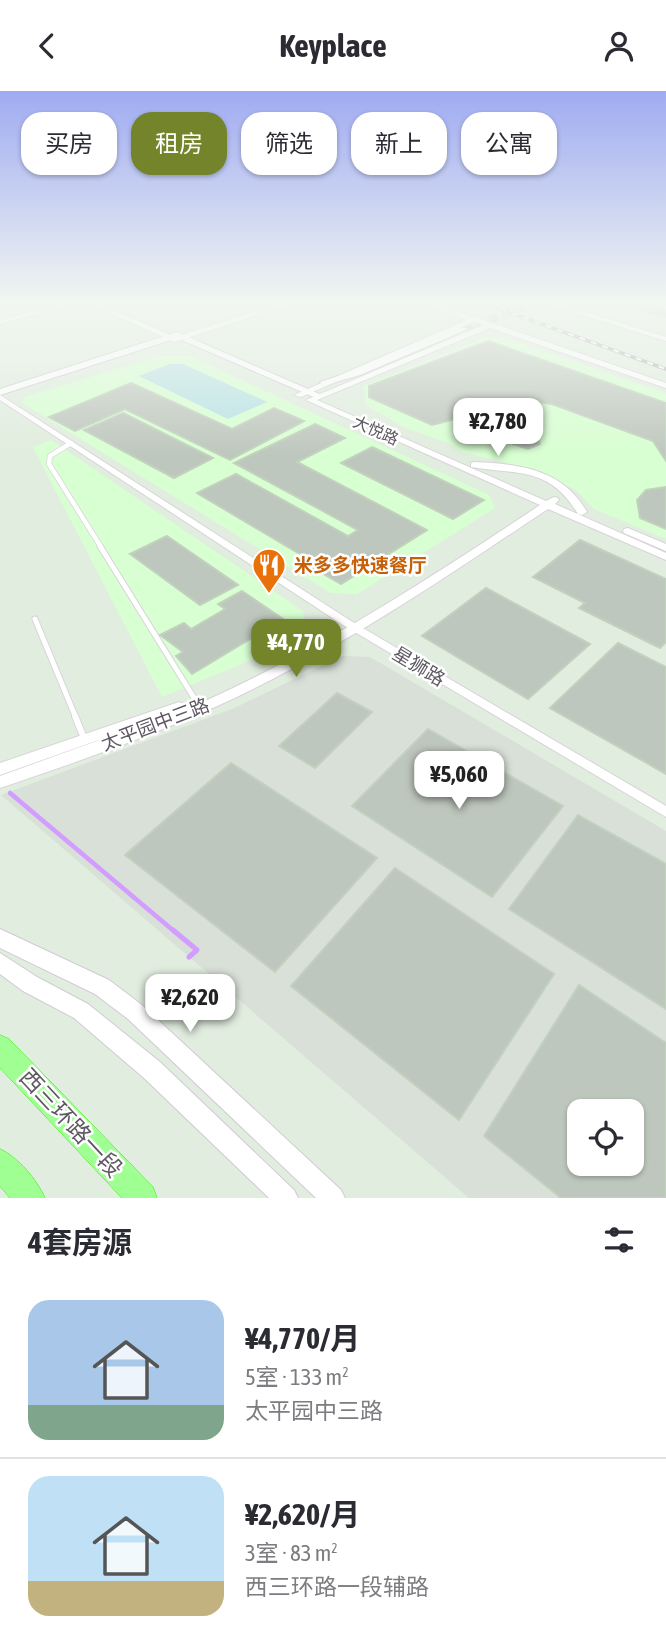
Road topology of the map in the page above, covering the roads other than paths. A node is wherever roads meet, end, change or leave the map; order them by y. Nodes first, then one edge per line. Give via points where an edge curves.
1 (132, 353) edge
2 (210, 353) edge
3 (404, 353) edge
4 (407, 353) edge
5 (413, 353) edge
6 (574, 353) edge
7 (357, 373) junction
8 (325, 383) junction
9 (666, 384) edge
10 (336, 388) junction
11 (308, 395) junction
12 (0, 396) edge
13 (71, 443) junction
14 (474, 465) junction
15 (546, 501) junction
16 (582, 512) junction
17 (666, 548) edge
18 (666, 557) edge
19 (35, 619) dead end
20 (350, 626) junction
21 (196, 701) junction
22 (83, 739) junction
23 (0, 769) edge
24 (0, 782) edge
25 (666, 812) edge
26 (0, 938) edge
27 (0, 962) edge
28 (0, 1048) edge
29 (0, 1164) edge
30 (30, 1198) edge
31 (142, 1198) edge
32 (286, 1198) edge
33 (333, 1198) edge

1 - 12 main road
2 - 11 main road, 大悦路
3 - 8 street
4 - 7 main road
5 - 10 street
6 - 9 street
7 - 8 main road
7 - 10 main road
8 - 11 street
10 - 11 street
11 - 14 street
11 - 15 street, 大悦路
12 - 13 street, 星狮路
13 - 20 street, 星狮路
13 - 21 lane via 50,456 49,464
14 - 15 street
14 - 16 street via 521,469 544,477 566,488
15 - 16 street
15 - 18 street, 大悦路
15 - 20 street, 太平园中三路
16 - 17 street
19 - 22 lane
20 - 21 street, 太平园中三路
20 - 24 street, 太平园中三路 via 209,705
20 - 25 street, 星狮路
21 - 22 street, 太平园中三路
22 - 23 street, 太平园中三路
26 - 33 main road via 102,987 135,1012
27 - 32 main road via 81,1011 152,1070
28 - 31 highway, 西三环路一段
29 - 30 highway

